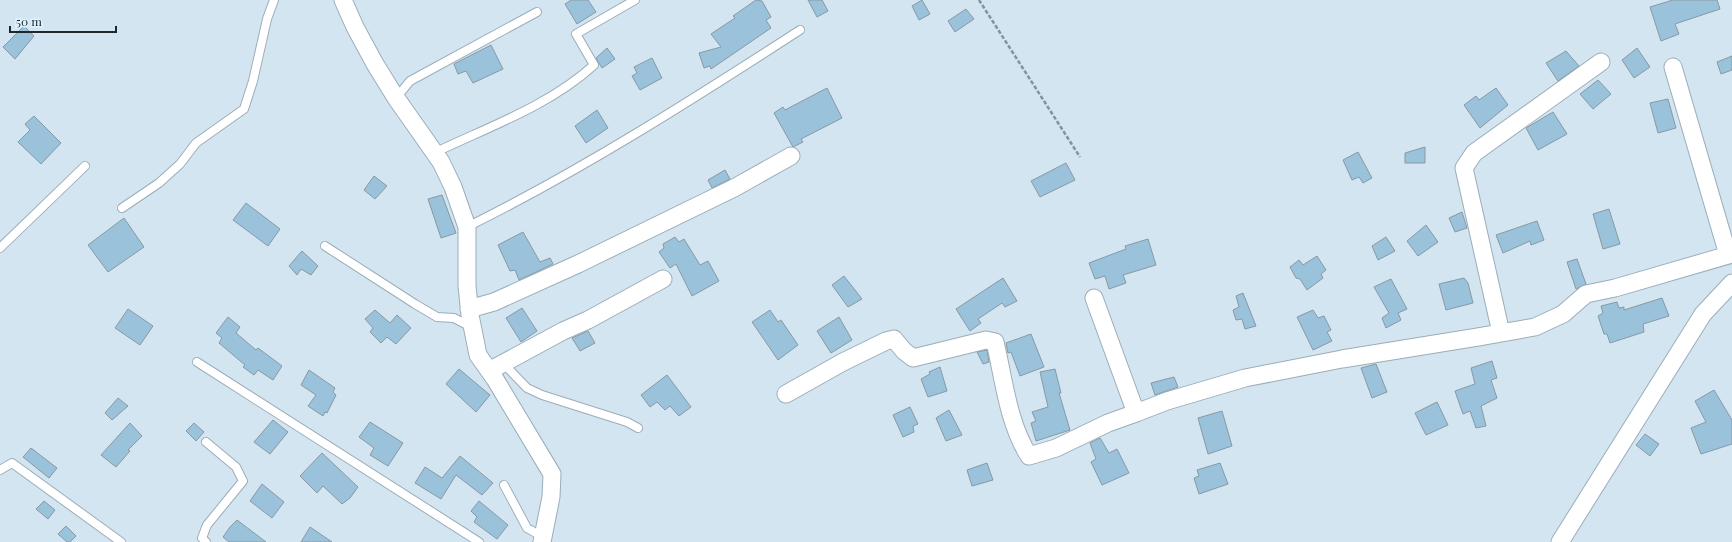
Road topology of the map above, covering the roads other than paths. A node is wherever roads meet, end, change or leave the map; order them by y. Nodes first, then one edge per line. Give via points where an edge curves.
1 (274, 0) edge
2 (343, 0) edge
3 (635, 0) edge
4 (537, 12) dead end
5 (800, 30) dead end
6 (1601, 62) dead end
7 (1673, 67) dead end
8 (396, 98) junction
9 (434, 153) junction
10 (791, 156) dead end
11 (85, 166) dead end
12 (122, 208) dead end
13 (467, 227) junction
14 (324, 246) dead end
15 (0, 248) edge
16 (1730, 254) edge
17 (663, 279) dead end
18 (1732, 283) edge
19 (1094, 298) dead end
20 (469, 309) junction
21 (472, 327) junction
22 (1501, 333) junction
23 (197, 362) dead end
24 (496, 367) junction
25 (786, 394) dead end
26 (1136, 412) junction
27 (638, 428) dead end
28 (206, 442) dead end
29 (0, 470) edge
30 (504, 485) dead end
31 (542, 539) edge
32 (121, 542) edge
33 (206, 542) edge
34 (479, 542) edge
35 (1560, 542) edge

1 - 12 lane via 244,108 196,143 180,164 159,183
2 - 8 street via 355,27
3 - 9 lane via 576,34 594,65 585,73 522,112
4 - 8 lane via 410,81
5 - 13 lane via 620,143 529,196
6 - 22 street via 1474,153 1464,168
7 - 16 street
8 - 9 street
9 - 13 street via 453,187
10 - 20 street via 734,188 578,264 494,302
11 - 15 lane
13 - 20 street
14 - 21 lane via 426,311 437,317 454,318
16 - 22 street via 1586,294 1563,314 1535,327
17 - 24 street
18 - 35 street via 1703,314
19 - 26 street
20 - 21 street
21 - 24 street via 478,356
22 - 26 street via 1245,378
23 - 34 lane
24 - 27 lane via 542,395 627,422
24 - 31 street via 552,474 551,497
25 - 26 street via 894,338 913,358 986,340 995,342 1002,381 1020,442 1030,456 1056,448
28 - 33 lane via 236,467 243,481 207,525 202,538
29 - 32 lane via 12,463
30 - 31 lane via 527,528

